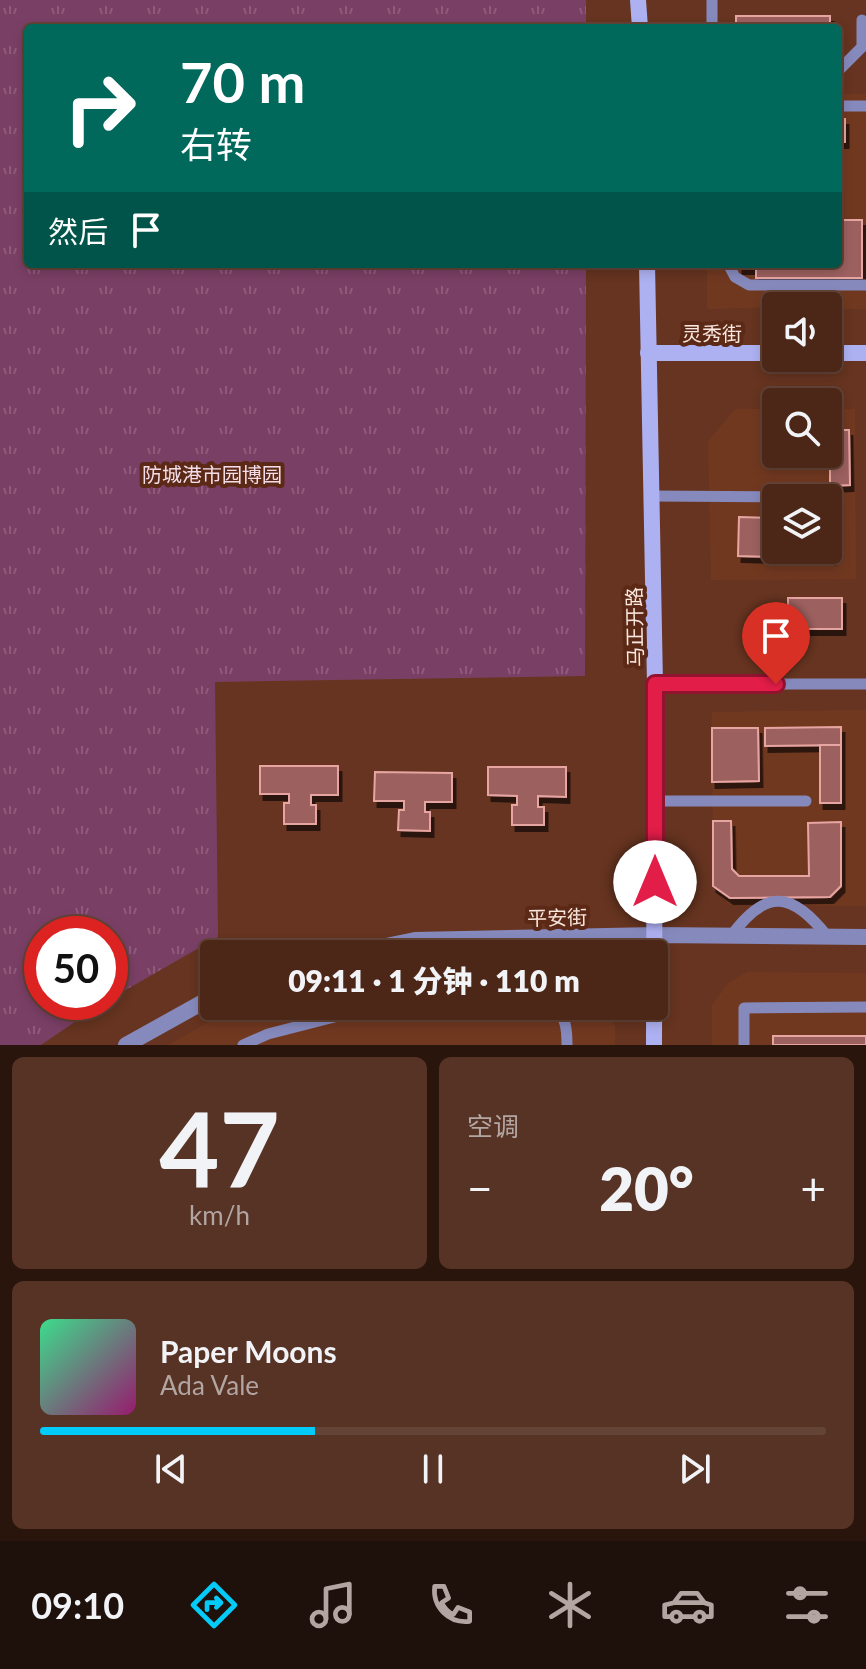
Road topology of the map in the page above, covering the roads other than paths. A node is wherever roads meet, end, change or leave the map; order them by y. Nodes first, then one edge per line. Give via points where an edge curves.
1 (638, 0) edge
2 (712, 0) edge
3 (862, 20) dead end
4 (640, 24) edge
5 (712, 24) edge
6 (842, 67) edge
7 (842, 106) edge
8 (866, 106) edge
9 (647, 268) edge
10 (730, 268) edge
11 (866, 285) edge
12 (648, 353) junction
13 (762, 353) edge
14 (842, 353) edge
15 (866, 353) edge
16 (651, 496) junction
17 (762, 497) edge
18 (655, 684) junction
19 (866, 684) edge
20 (655, 801) junction
21 (806, 801) dead end
22 (655, 935) junction
23 (731, 936) junction
24 (828, 937) junction
25 (866, 937) edge
26 (415, 940) edge
27 (200, 1004) edge
28 (866, 1007) edge
29 (328, 1020) edge
30 (564, 1020) edge
31 (269, 1039) edge
32 (126, 1045) edge
33 (243, 1045) edge
34 (567, 1045) edge
35 (654, 1045) edge
36 (744, 1045) edge

1 - 4 main road
2 - 5 lane
3 - 6 lane via 862,47
7 - 8 lane
9 - 12 main road, 马正开路
10 - 11 lane via 749,285
12 - 13 main road, 灵秀街
12 - 16 main road, 马正开路
14 - 15 main road
16 - 17 lane
16 - 18 main road, 马正开路
18 - 19 lane
18 - 20 main road, 马正开路
20 - 21 lane
20 - 22 main road, 马正开路
22 - 23 street, 平安街
22 - 26 street, 平安街
22 - 35 main road, 马正开路
23 - 24 street, 平安街
23 - 24 lane via 749,911 769,902 792,902 806,909
24 - 25 street, 平安街
27 - 32 street
28 - 36 lane via 744,1008
29 - 31 lane
30 - 34 lane
31 - 33 lane

